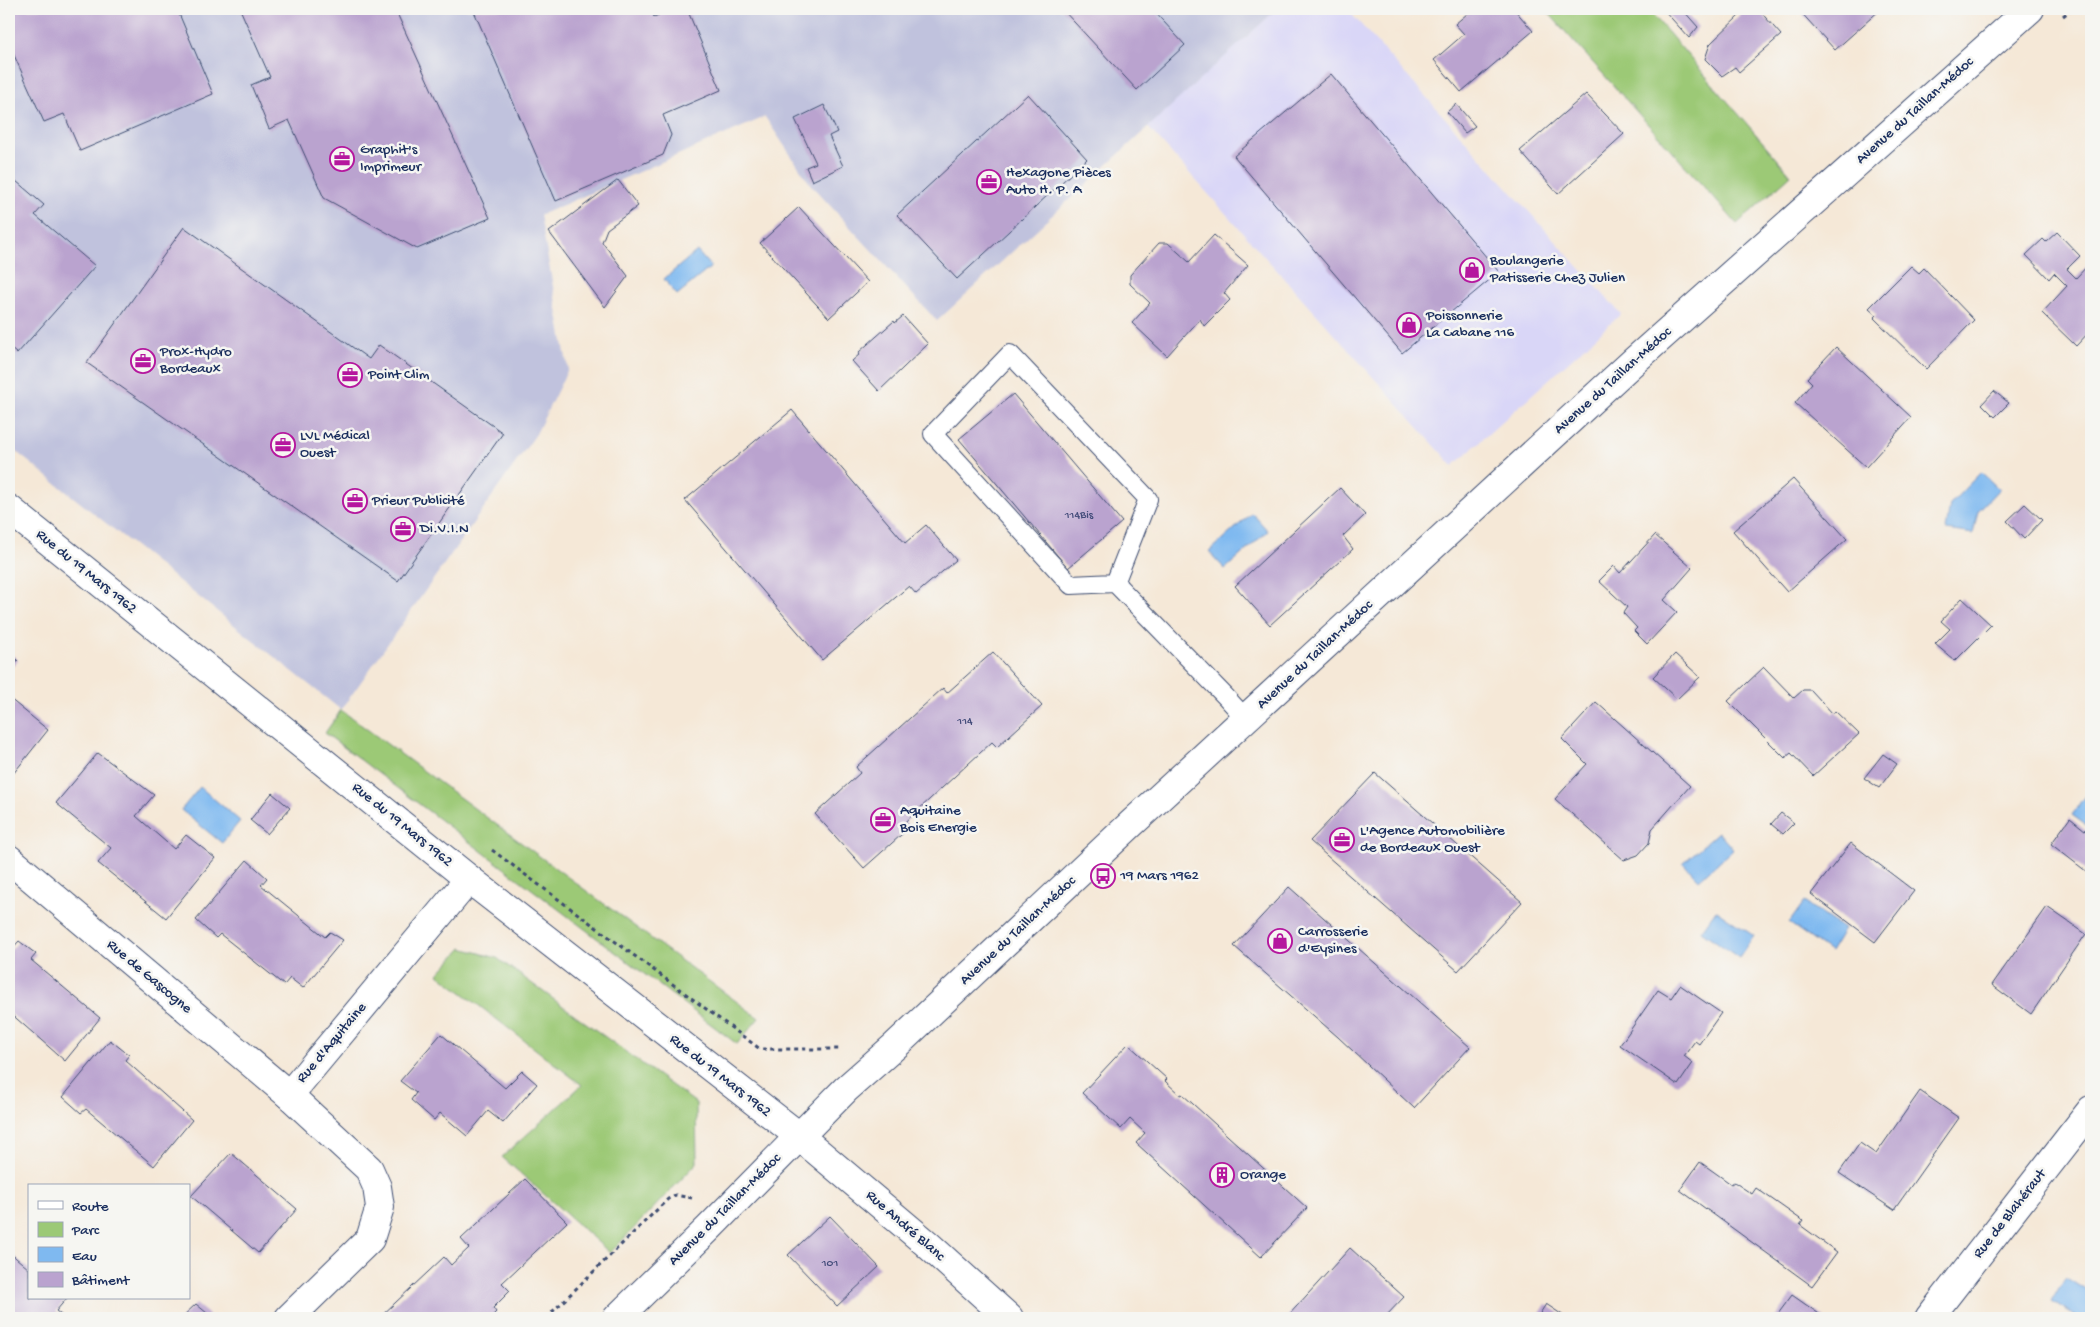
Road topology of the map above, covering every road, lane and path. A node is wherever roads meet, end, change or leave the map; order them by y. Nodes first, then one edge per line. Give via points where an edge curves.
1 (2030, 9) edge
2 (9, 510) edge
3 (1115, 583) junction
4 (1246, 719) junction
5 (492, 850) dead end
6 (9, 859) edge
7 (469, 879) junction
8 (846, 1043) dead end
9 (289, 1095) junction
10 (2091, 1110) edge
11 (799, 1136) junction
12 (728, 1209) junction
13 (289, 1318) edge
14 (546, 1318) edge
15 (616, 1318) edge
16 (1009, 1318) edge
17 (1930, 1318) edge

1 - 4 street, Avenue du Taillan-Médoc via 1633,362
2 - 7 street, Rue du 19 Mars 1962
3 - 3 lane via 1148,499 1010,354 933,434 1070,585
3 - 4 lane
4 - 11 street, Avenue du Taillan-Médoc
5 - 8 path via 760,1049 840,1049
6 - 9 street, Rue de Gascogne
7 - 9 street, Rue d'Aquitaine
7 - 11 street, Rue du 19 Mars 1962
9 - 13 street, Rue d'Aquitaine via 369,1169 377,1187 380,1207 370,1239
10 - 17 street, Rue de Blahéraut
11 - 12 street, Avenue du Taillan-Médoc
11 - 16 street, Rue André Blanc
12 - 14 path via 688,1197 675,1195 668,1199
12 - 15 street, Avenue du Taillan-Médoc

